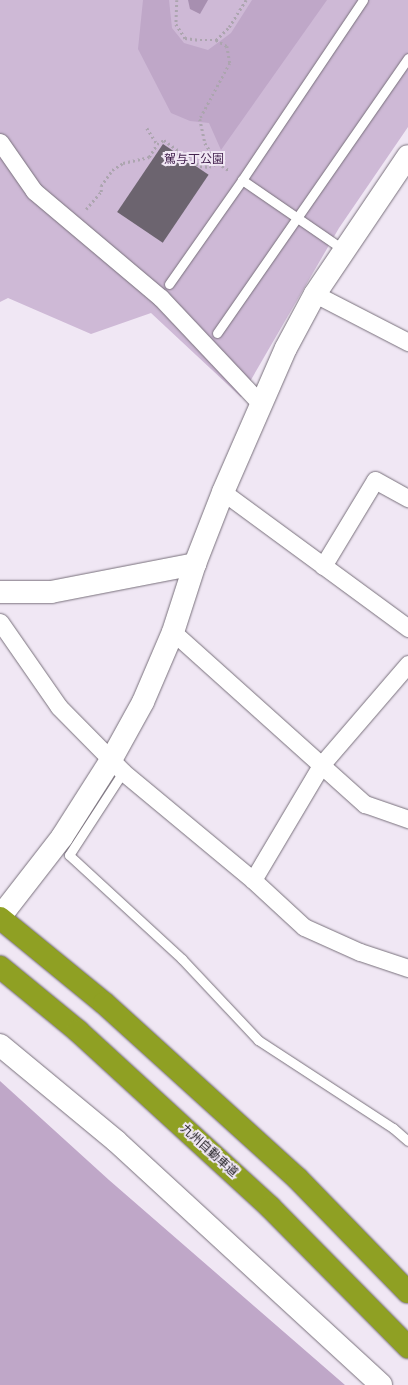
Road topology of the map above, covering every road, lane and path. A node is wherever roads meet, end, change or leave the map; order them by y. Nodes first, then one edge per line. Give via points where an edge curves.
1 (178, 0) edge
2 (246, 0) edge
3 (363, 0) edge
4 (216, 40) junction
5 (408, 58) edge
6 (147, 128) dead end
7 (0, 142) edge
8 (157, 144) junction
9 (408, 156) edge
10 (242, 180) junction
11 (297, 218) junction
12 (72, 222) junction
13 (344, 250) junction
14 (170, 284) dead end
15 (315, 294) junction
16 (217, 333) dead end
17 (408, 342) edge
18 (260, 403) junction
19 (223, 492) junction
20 (408, 498) edge
21 (195, 564) junction
22 (323, 566) junction
23 (0, 592) edge
24 (0, 622) edge
25 (408, 628) edge
26 (173, 632) junction
27 (408, 664) edge
28 (322, 764) junction
29 (117, 766) junction
30 (408, 819) edge
31 (253, 880) junction
32 (0, 918) edge
33 (0, 967) edge
34 (408, 968) edge
35 (0, 1045) edge
36 (408, 1141) edge
37 (408, 1292) edge
38 (408, 1347) edge
39 (380, 1385) edge

1 - 4 path via 176,24 185,38
2 - 4 path via 229,27
3 - 10 lane
4 - 8 path via 227,46 230,63 200,119 205,144 218,162 209,167 200,166 164,140
5 - 11 lane
6 - 8 path
7 - 12 street via 34,191
8 - 12 path via 149,156 123,163 112,170 101,186 101,192
9 - 13 street
10 - 11 lane
10 - 14 lane
11 - 13 lane
11 - 16 lane
12 - 18 street via 161,298
13 - 15 street
15 - 17 street
15 - 18 street
18 - 19 street
19 - 21 street
19 - 22 street
20 - 22 street via 375,480
21 - 23 street via 52,592
21 - 26 street
22 - 25 street
24 - 29 street via 58,707
26 - 28 street
26 - 29 street
27 - 28 street
28 - 30 street via 365,804
28 - 31 street
29 - 31 street
29 - 32 street
29 - 36 lane via 69,855 182,959 258,1040 393,1128
31 - 34 street via 304,927 360,952
32 - 37 highway via 104,1003 297,1178
33 - 38 highway, 九州自動車道 via 78,1031 270,1207
35 - 39 street via 116,1141

